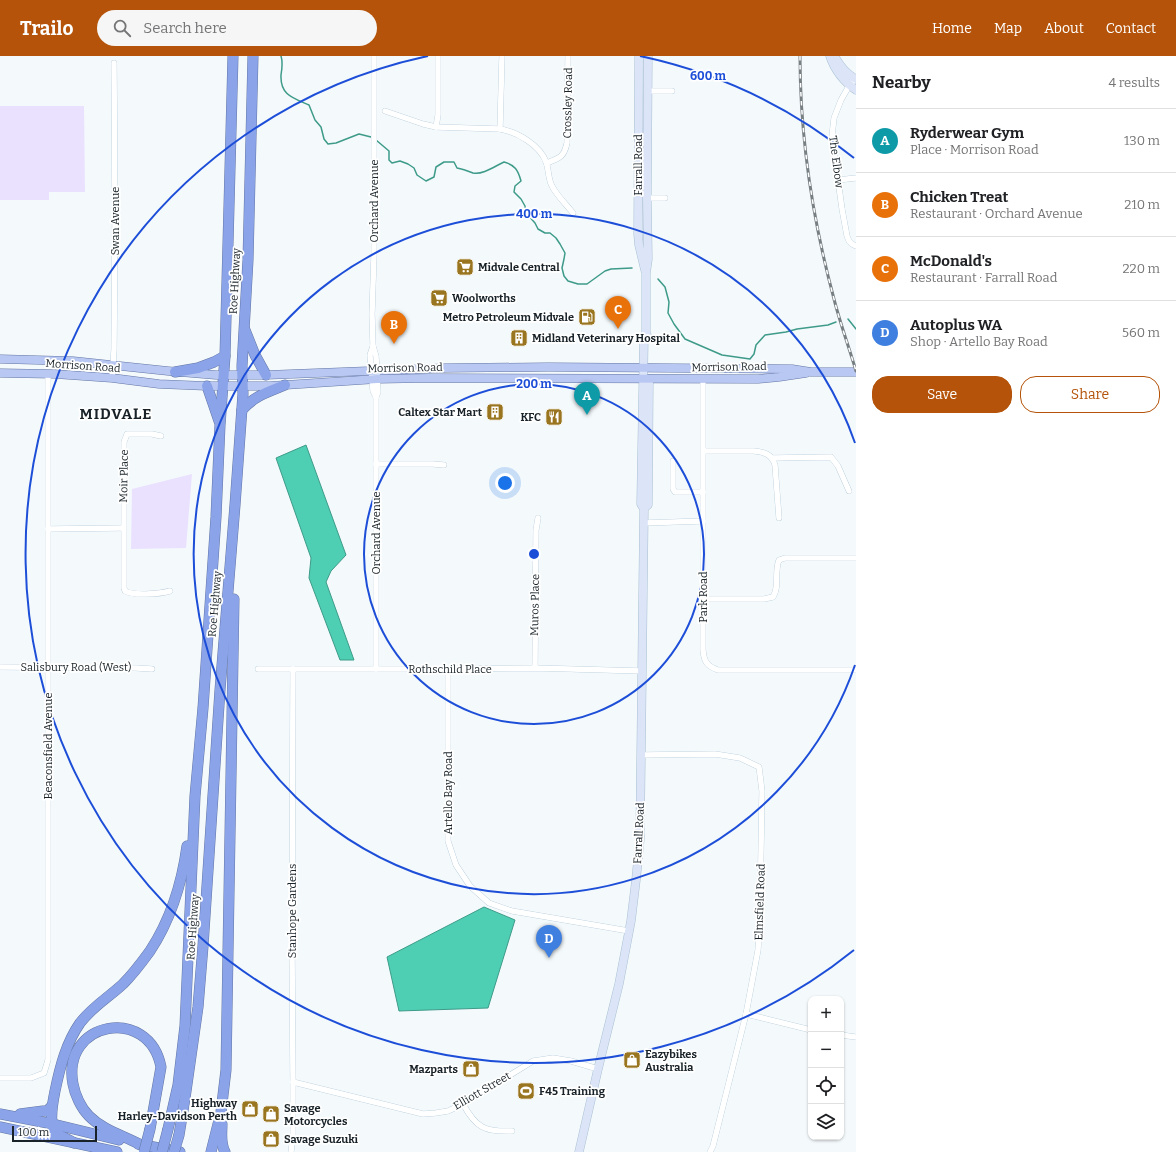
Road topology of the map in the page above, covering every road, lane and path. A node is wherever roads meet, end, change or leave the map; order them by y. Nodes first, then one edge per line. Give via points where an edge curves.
1 (233, 56) edge
2 (253, 56) edge
3 (374, 56) edge
4 (438, 56) edge
5 (502, 56) edge
6 (568, 56) edge
7 (639, 56) edge
8 (648, 56) edge
9 (830, 56) edge
10 (834, 56) edge
11 (114, 64) dead end
12 (855, 79) edge
13 (853, 88) edge
14 (648, 91) junction
15 (672, 91) dead end
16 (384, 111) dead end
17 (436, 127) junction
18 (500, 129) junction
19 (638, 137) junction
20 (648, 137) junction
21 (547, 163) junction
22 (638, 169) junction
23 (647, 169) junction
24 (856, 178) edge
25 (838, 180) junction
26 (647, 198) junction
27 (665, 198) dead end
28 (638, 208) junction
29 (647, 208) junction
30 (573, 212) dead end
31 (647, 239) junction
32 (638, 240) junction
33 (856, 246) edge
34 (646, 273) junction
35 (245, 328) junction
36 (225, 356) junction
37 (0, 359) edge
38 (114, 364) junction
39 (646, 369) junction
40 (374, 370) junction
41 (2, 372) edge
42 (175, 372) junction
43 (811, 372) junction
44 (856, 372) edge
45 (48, 373) junction
46 (242, 374) junction
47 (224, 375) junction
48 (266, 375) junction
49 (112, 378) junction
50 (374, 379) junction
51 (646, 379) junction
52 (704, 379) junction
53 (285, 385) junction
54 (207, 386) junction
55 (223, 386) junction
56 (242, 386) junction
57 (242, 410) junction
58 (220, 425) junction
59 (161, 436) dead end
60 (704, 451) junction
61 (772, 458) junction
62 (673, 461) dead end
63 (376, 464) junction
64 (444, 465) dead end
65 (849, 491) dead end
66 (703, 492) junction
67 (235, 505) junction
68 (538, 518) dead end
69 (779, 518) dead end
70 (703, 521) junction
71 (644, 523) junction
72 (123, 528) junction
73 (48, 529) junction
74 (856, 558) edge
75 (170, 591) dead end
76 (703, 599) junction
77 (0, 667) edge
78 (48, 667) junction
79 (535, 668) junction
80 (152, 669) dead end
81 (258, 669) dead end
82 (293, 669) junction
83 (376, 669) junction
84 (448, 669) junction
85 (856, 670) edge
86 (642, 671) junction
87 (641, 755) junction
88 (195, 796) junction
89 (629, 932) junction
90 (746, 1014) junction
91 (808, 1029) edge
92 (844, 1035) edge
93 (856, 1036) edge
94 (598, 1069) junction
95 (0, 1078) edge
96 (293, 1082) junction
97 (463, 1104) junction
98 (52, 1106) junction
99 (221, 1112) junction
100 (0, 1113) edge
101 (53, 1124) junction
102 (0, 1127) edge
103 (512, 1131) dead end
104 (54, 1139) junction
105 (74, 1143) junction
106 (142, 1148) edge
107 (66, 1151) dead end
108 (117, 1152) edge
109 (162, 1152) edge
110 (174, 1152) edge
111 (180, 1152) edge
112 (211, 1152) edge
113 (225, 1152) edge
114 (291, 1152) edge
115 (579, 1152) edge
116 (710, 1152) edge

1 - 36 highway, Roe Highway
2 - 35 highway, Roe Highway
3 - 40 street, Orchard Avenue via 373,346 370,355
4 - 17 street
5 - 18 street
6 - 21 street, Crossley Road via 566,150 557,160
7 - 19 main road, Farrall Road
8 - 14 main road, Farrall Road
9 - 13 main road via 842,79
10 - 12 main road via 844,70
11 - 38 street, Swan Avenue
12 - 13 street, The Elbow
13 - 25 street, The Elbow via 841,100 832,127
14 - 15 street
14 - 20 main road, Farrall Road
16 - 17 street
17 - 18 street
18 - 21 street via 522,137 540,152
19 - 20 main road
19 - 22 main road, Farrall Road
20 - 23 main road, Farrall Road
21 - 30 street via 556,193
22 - 23 main road
22 - 28 main road, Farrall Road
23 - 26 main road, Farrall Road
24 - 25 street
25 - 33 street, The Elbow via 847,236
26 - 27 street
26 - 29 main road, Farrall Road
28 - 29 main road
28 - 32 main road, Farrall Road
29 - 31 main road, Farrall Road
31 - 32 main road
31 - 34 main road, Farrall Road
32 - 34 main road, Farrall Road
34 - 39 main road, Farrall Road
35 - 46 highway, Roe Highway
35 - 48 highway
36 - 42 highway via 198,368
36 - 47 highway, Roe Highway
37 - 38 main road, Morrison Road
38 - 42 main road, Morrison Road
38 - 49 street, Swan Avenue
39 - 40 main road, Morrison Road via 504,367
39 - 43 main road, Morrison Road via 792,369
39 - 51 main road, Farrall Road
40 - 48 main road, Morrison Road
40 - 50 street, Orchard Avenue
41 - 45 main road, Morrison Road
42 - 47 main road, Morrison Road
43 - 44 main road, Morrison Road
43 - 52 main road, Morrison Road via 779,377
45 - 49 main road, Morrison Road
45 - 73 street, Beaconsfield Avenue
46 - 47 main road, Morrison Road
46 - 48 main road, Morrison Road
46 - 56 highway, Roe Highway
47 - 55 highway, Roe Highway
49 - 54 main road, Morrison Road via 159,384
50 - 51 main road, Morrison Road
50 - 53 main road, Morrison Road
50 - 63 street, Orchard Avenue via 378,392
51 - 52 main road, Morrison Road
51 - 71 main road, Farrall Road via 648,505 644,508
52 - 60 street, Park Road
53 - 56 main road, Morrison Road
53 - 57 highway via 256,397
54 - 55 main road, Morrison Road
54 - 58 highway
55 - 56 main road, Morrison Road
55 - 58 highway, Roe Highway
56 - 57 highway, Roe Highway
57 - 67 highway, Roe Highway
58 - 88 highway, Roe Highway via 216,517
59 - 72 street, Moir Place via 127,434 124,442
60 - 61 street via 754,451 765,453
60 - 66 street, Park Road
61 - 65 street via 831,457
61 - 69 street via 775,465
62 - 66 street via 675,492
63 - 64 street
63 - 83 street, Orchard Avenue
66 - 70 street, Park Road
67 - 99 highway via 226,1062
67 - 110 highway, Roe Highway, bridge via 197,1015 179,1135
68 - 79 street, Muros Place
70 - 71 street
70 - 76 street, Park Road
71 - 86 main road, Farrall Road
72 - 73 street
72 - 75 street, Moir Place via 125,591
73 - 78 street, Beaconsfield Avenue
74 - 76 street via 785,558 778,560 776,592 773,597
76 - 85 street, Park Road via 704,656 711,668
77 - 78 street, Salisbury Road (West)
78 - 80 street, Salisbury Road (West)
78 - 95 street, Beaconsfield Avenue via 48,1060 44,1073 31,1078
79 - 84 street, Rothschild Place
79 - 86 street, Rothschild Place
81 - 82 street, Rothschild Place
82 - 83 street, Rothschild Place
82 - 96 street, Stanhope Gardens
83 - 84 street, Rothschild Place
84 - 89 street, Artello Bay Road via 448,841 456,865 470,886 489,903 512,911
86 - 87 main road, Farrall Road
87 - 89 main road, Farrall Road via 640,839
87 - 90 street, Elmsfield Road via 715,754 740,758 759,767 762,791 758,950
88 - 98 highway via 184,866 170,915 154,945 138,967 81,1022 72,1036 60,1066
88 - 109 highway, Roe Highway, bridge via 185,1026 178,1085
89 - 94 main road, Farrall Road via 620,984
90 - 91 street
90 - 116 street, Elmsfield Road
92 - 93 street
94 - 97 street, Elliott Street via 553,1058 533,1061
94 - 115 main road, Farrall Road
96 - 97 street, Elliott Street via 423,1114 448,1111
96 - 114 street, Stanhope Gardens
97 - 103 street via 470,1117 479,1125 500,1132
98 - 100 highway via 47,1111 35,1113
98 - 101 highway
99 - 112 highway
99 - 113 highway
100 - 101 highway
101 - 105 highway via 59,1135
101 - 106 highway
102 - 104 highway
104 - 105 highway
104 - 107 highway via 64,1146
105 - 108 highway
106 - 106 highway, bridge via 150,1129 161,1067 159,1060 144,1038 127,1029 107,1028 91,1035 79,1047 72,1065 72,1081 84,1110 99,1125
106 - 111 highway

